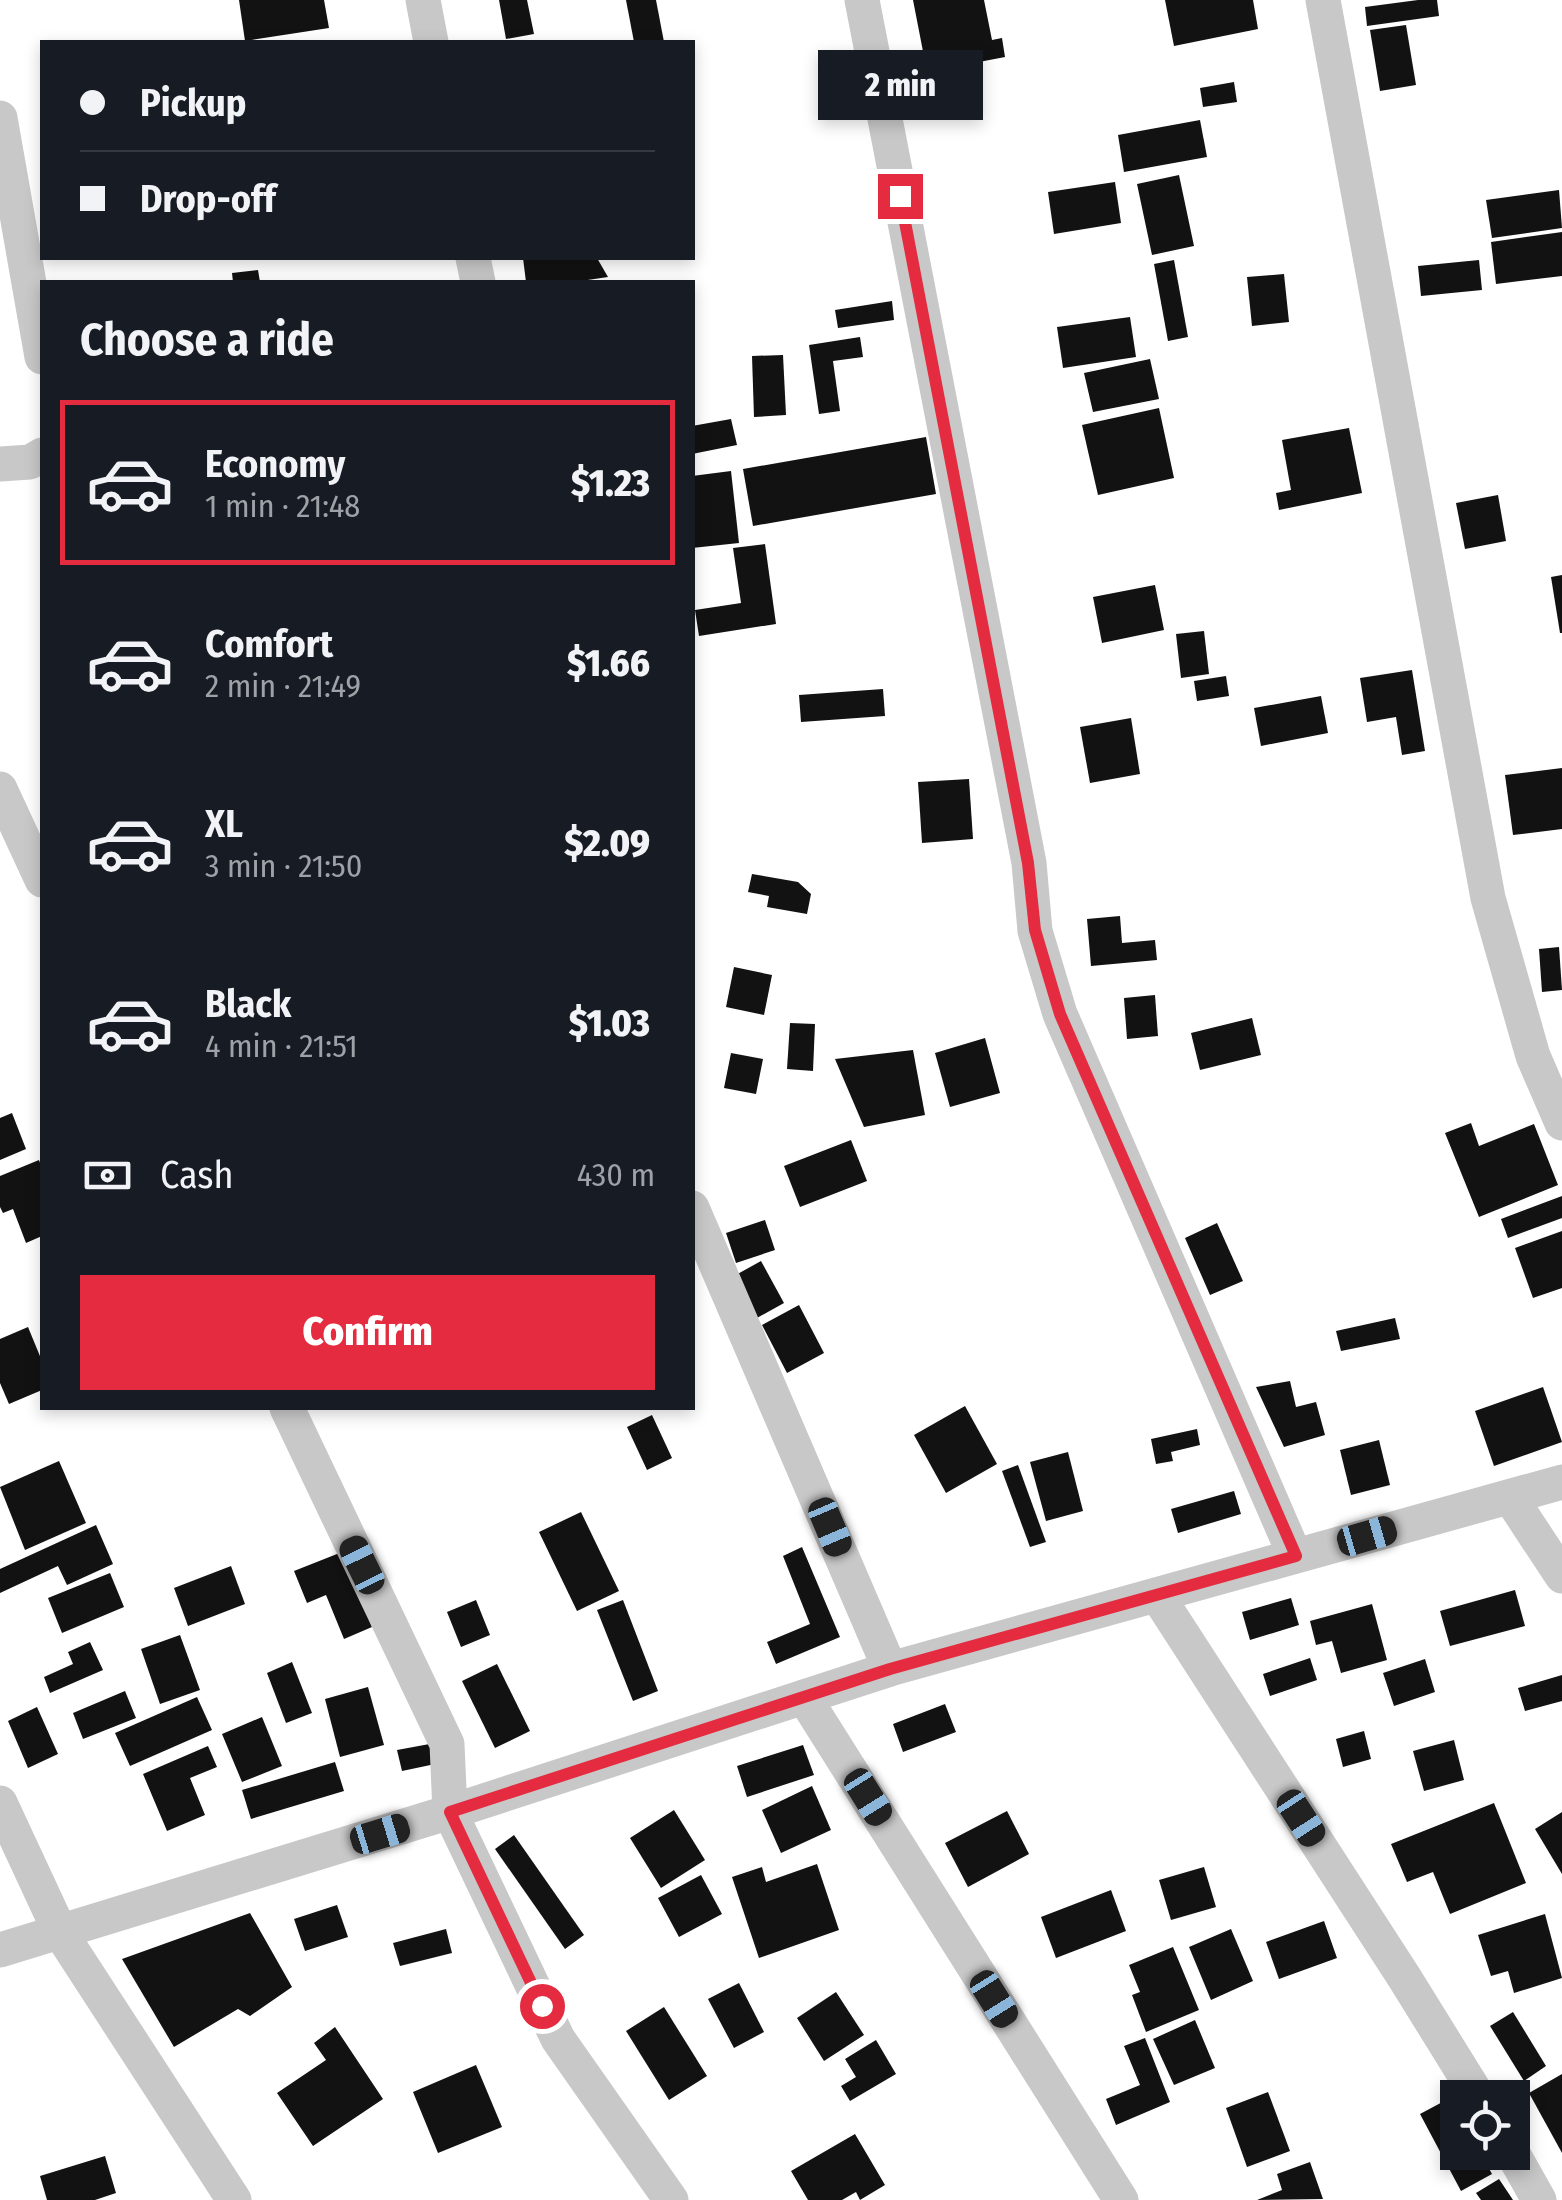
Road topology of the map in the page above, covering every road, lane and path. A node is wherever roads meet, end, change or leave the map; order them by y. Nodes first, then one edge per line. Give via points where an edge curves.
1 (422, 0) edge
2 (862, 0) edge
3 (1323, 0) edge
4 (431, 40) edge
5 (0, 118) edge
6 (40, 346) edge
7 (40, 455) edge
8 (0, 464) edge
9 (0, 789) edge
10 (40, 876) edge
11 (1562, 1123) edge
12 (695, 1215) edge
13 (288, 1410) edge
14 (1562, 1482) edge
15 (1510, 1497) junction
16 (1296, 1556) junction
17 (1562, 1576) edge
18 (1156, 1595) junction
19 (890, 1669) junction
20 (804, 1696) junction
21 (0, 1803) edge
22 (450, 1812) junction
23 (60, 1932) junction
24 (0, 1950) edge
25 (1467, 2080) edge
26 (1522, 2170) edge
27 (234, 2200) edge
28 (671, 2200) edge
29 (1120, 2200) edge
30 (1539, 2200) edge

1 - 4 street
2 - 16 street via 1028,863 1035,930 1060,1014
3 - 11 street via 1488,898 1533,1056
5 - 6 street
7 - 8 street
9 - 10 street
12 - 19 street
13 - 22 street via 448,1744
14 - 15 street
15 - 16 street
15 - 17 street
16 - 18 street
18 - 19 street
18 - 25 street
19 - 20 street
20 - 22 street
20 - 29 street
21 - 23 street
22 - 23 street
22 - 28 street via 558,2039
23 - 24 street
23 - 27 street
26 - 30 street

